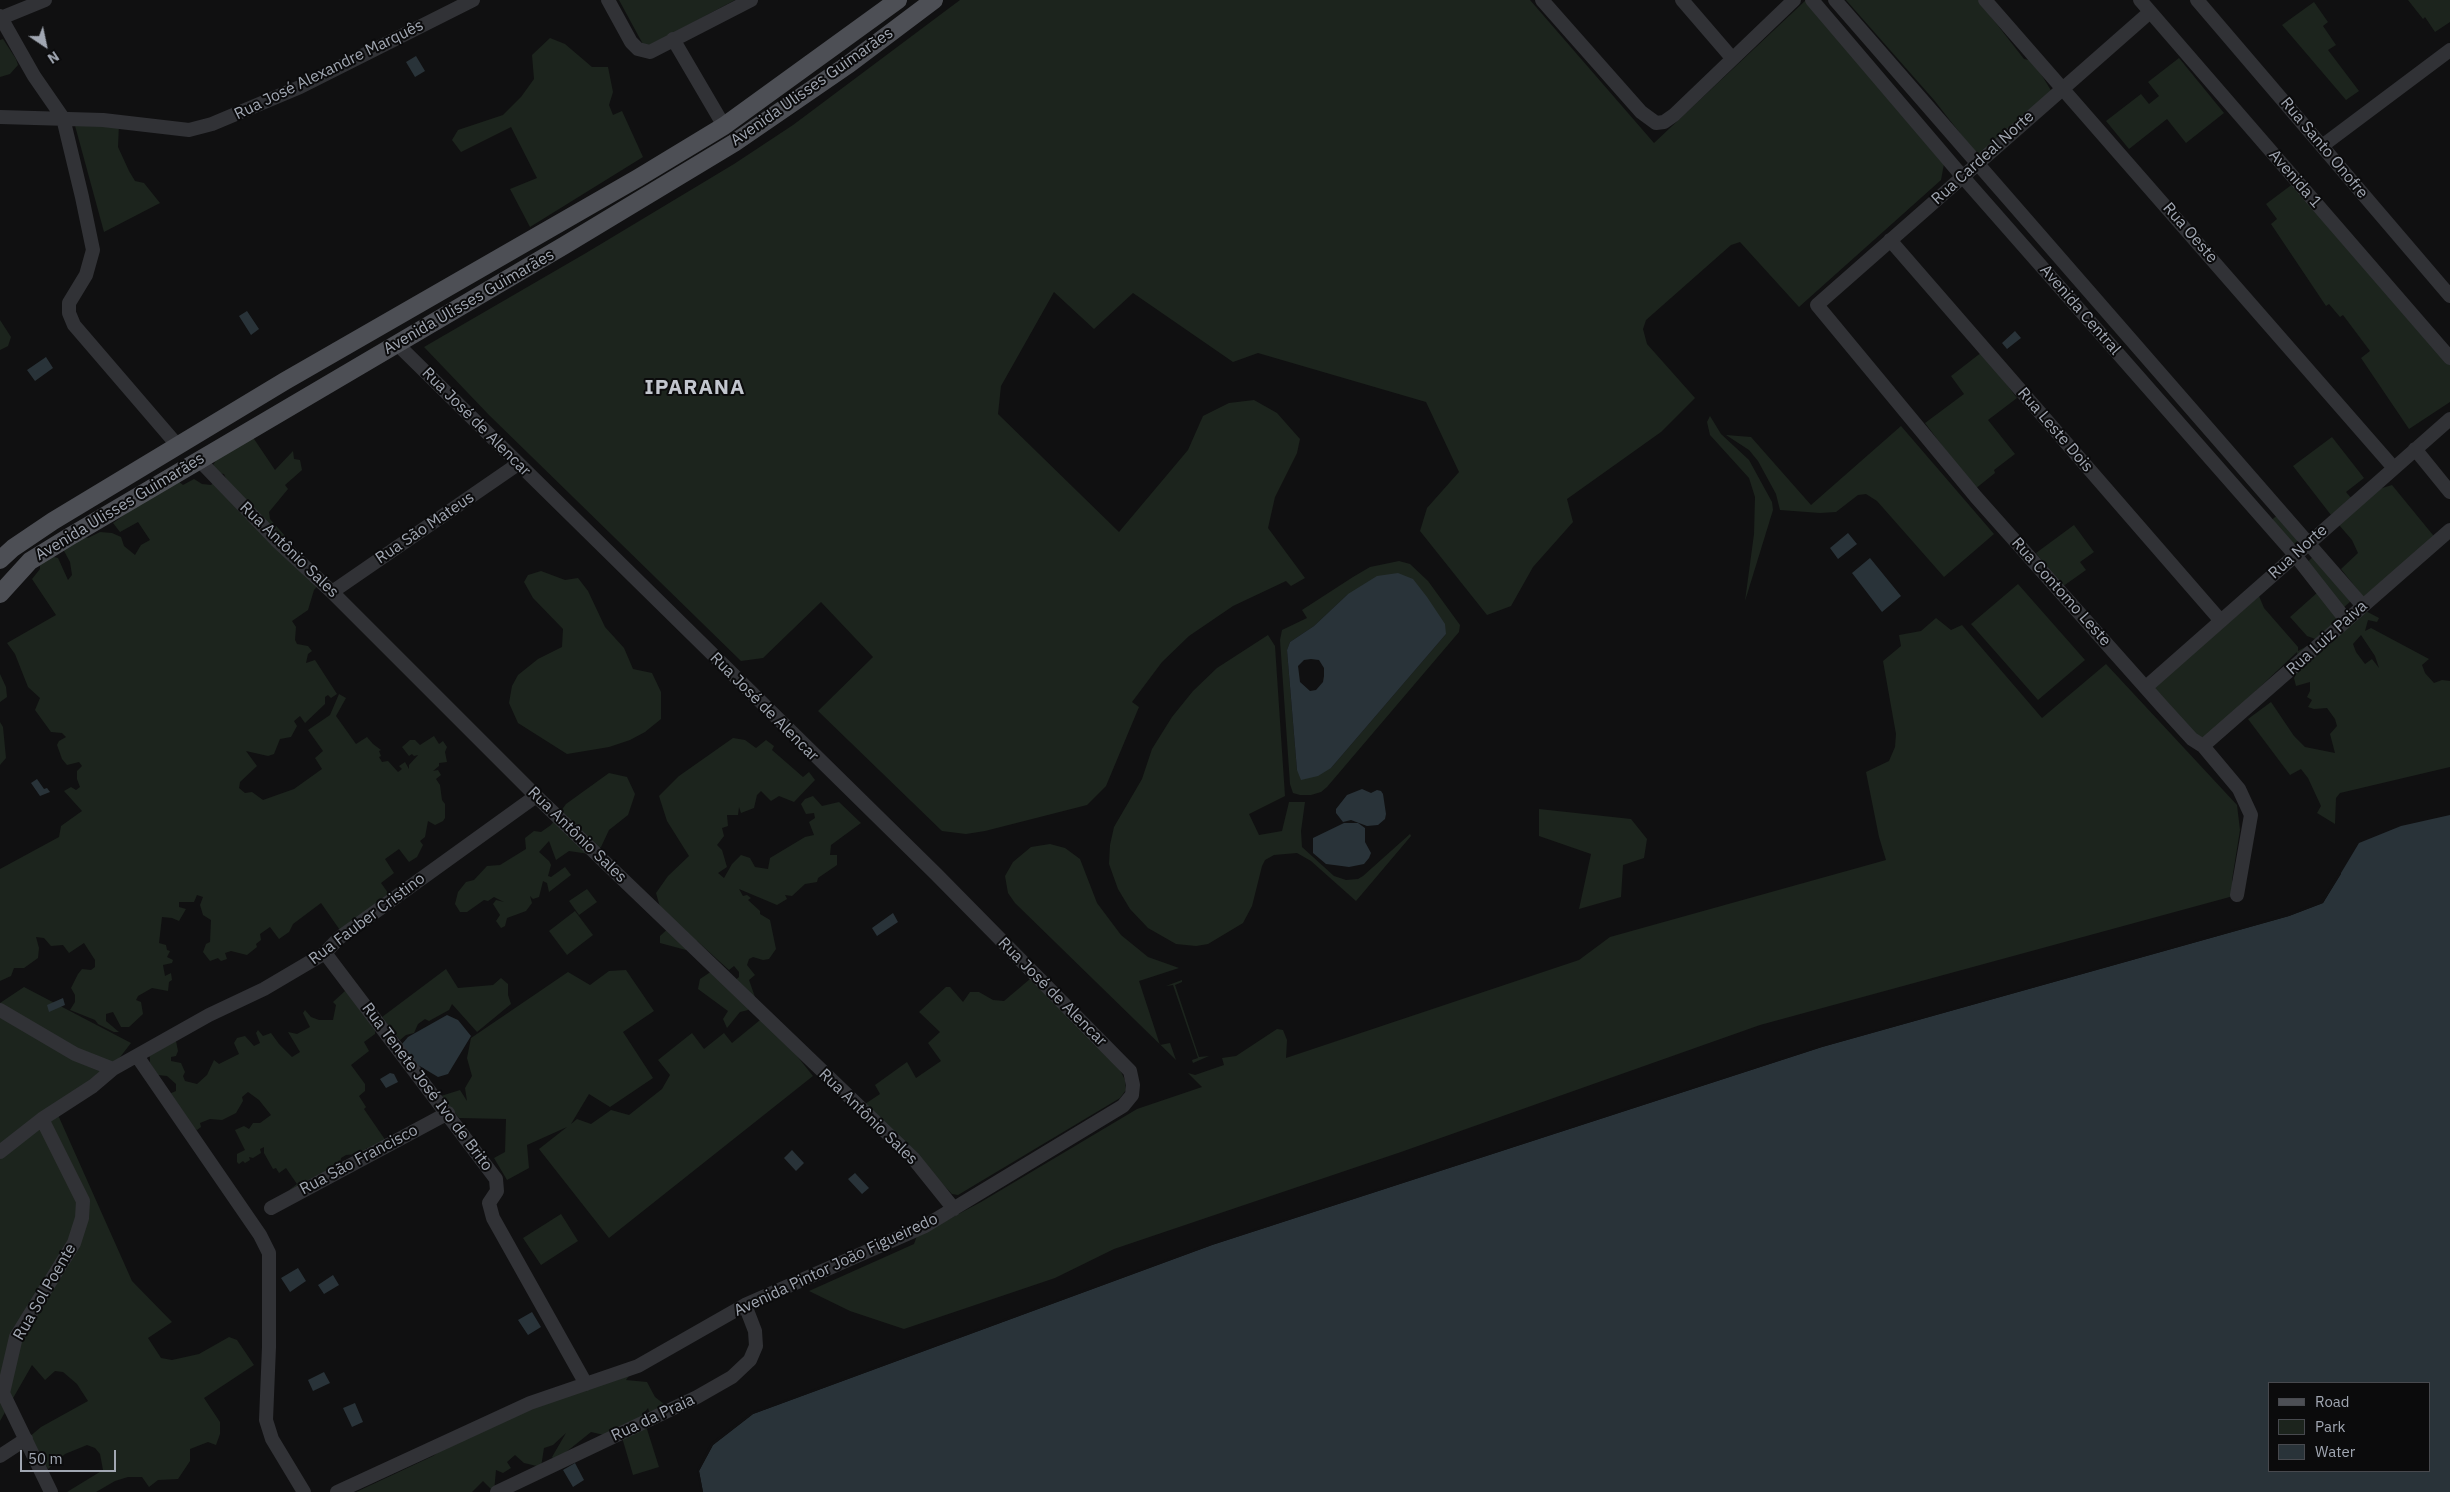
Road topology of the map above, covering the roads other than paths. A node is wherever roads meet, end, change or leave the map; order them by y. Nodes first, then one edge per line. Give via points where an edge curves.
1 (45, 0) edge
2 (473, 0) edge
3 (608, 0) edge
4 (751, 0) edge
5 (898, 0) edge
6 (934, 0) edge
7 (1542, 0) edge
8 (1682, 0) edge
9 (1794, 0) edge
10 (1812, 0) edge
11 (1835, 0) edge
12 (1985, 0) edge
13 (2140, 0) edge
14 (2197, 0) edge
15 (2150, 12) junction
16 (0, 17) edge
17 (673, 40) junction
18 (2450, 50) edge
19 (1732, 58) junction
20 (2063, 87) junction
21 (0, 117) edge
22 (62, 118) junction
23 (724, 126) junction
24 (2322, 146) junction
25 (1976, 164) junction
26 (1962, 176) junction
27 (1890, 240) junction
28 (2450, 296) edge
29 (1817, 305) joint
30 (397, 344) junction
31 (2450, 358) edge
32 (285, 381) junction
33 (297, 403) junction
34 (2450, 419) edge
35 (178, 446) junction
36 (2415, 449) junction
37 (200, 460) junction
38 (518, 464) junction
39 (2393, 467) junction
40 (2450, 492) edge
41 (2450, 530) edge
42 (2308, 543) junction
43 (2295, 555) junction
44 (0, 560) edge
45 (332, 592) junction
46 (0, 594) edge
47 (2363, 606) junction
48 (2346, 620) junction
49 (2221, 621) junction
50 (2146, 687) junction
51 (2203, 746) junction
52 (536, 796) junction
53 (2237, 895) dead end
54 (325, 953) junction
55 (0, 1010) edge
56 (137, 1056) junction
57 (112, 1069) junction
58 (1130, 1071) joint
59 (448, 1113) junction
60 (42, 1119) junction
61 (0, 1152) edge
62 (271, 1208) dead end
63 (954, 1209) junction
64 (745, 1305) junction
65 (586, 1384) junction
66 (26, 1439) junction
67 (0, 1456) edge
68 (51, 1492) edge
69 (304, 1492) edge
70 (338, 1492) edge
71 (497, 1492) edge

1 - 16 street
2 - 22 street, Rua José Alexandre Marquês via 300,87 212,124 189,130
3 - 17 street via 630,42 638,49 650,52
4 - 17 street
5 - 23 main road, Avenida Ulisses Guimarães
6 - 30 main road, Avenida Ulisses Guimarães via 849,64 734,142
7 - 19 street via 1647,119 1656,124 1671,118
8 - 19 street
9 - 19 street
10 - 26 street, Avenida Central
11 - 25 street, Avenida Central
12 - 20 street, Rua Oeste
13 - 15 street, Avenida 1
14 - 24 street, Rua Santo Onofre
15 - 20 street, Rua Cardeal Norte
15 - 31 street, Avenida 1
16 - 22 street
17 - 23 street
18 - 24 street
20 - 25 street, Rua Cardeal Norte
20 - 39 street, Rua Oeste
21 - 22 street, Rua José Alexandre Marquês
22 - 35 street via 93,250 86,275 69,303 69,313 74,325
23 - 32 main road, Avenida Ulisses Guimarães
24 - 28 street, Rua Santo Onofre
25 - 26 street, Rua Cardeal Norte
25 - 42 street, Avenida Central
26 - 27 street, Rua Cardeal Norte
26 - 43 street, Avenida Central
27 - 29 street, Rua Cardeal Norte
27 - 49 street, Rua Leste Dois
29 - 50 street, Rua Contomo Leste via 1976,497
30 - 33 main road, Avenida Ulisses Guimarães
30 - 38 street, Rua José de Alencar
32 - 33 main road
32 - 35 main road, Avenida Ulisses Guimarães
33 - 37 main road, Avenida Ulisses Guimarães
34 - 36 street, Rua Norte
35 - 44 main road, Avenida Ulisses Guimarães via 53,521
36 - 39 street, Rua Norte
36 - 40 street
37 - 45 street, Rua Antônio Sales via 276,540
37 - 46 main road, Avenida Ulisses Guimarães via 30,561
38 - 45 street, Rua São Mateus
38 - 58 street, Rua José de Alencar via 936,874
39 - 42 street, Rua Norte
41 - 47 street, Rua Luiz Paiva
42 - 43 street, Rua Norte
42 - 47 street, Avenida Central
43 - 48 street, Avenida Central
43 - 49 street, Rua Norte
45 - 52 street, Rua Antônio Sales
47 - 48 street, Rua Luiz Paiva
48 - 51 street, Rua Luiz Paiva via 2312,654
49 - 50 street, Rua Norte
50 - 51 street, Rua Contomo Leste via 2192,739
51 - 53 street, Rua Contomo Leste via 2239,789 2251,815
52 - 54 street, Rua Fauber Cristino via 339,938
52 - 63 street, Rua Antônio Sales via 913,1158
54 - 56 street, Rua Fauber Cristino
54 - 59 street, Rua Tenete José Ivo de Brito
55 - 57 street via 75,1054
56 - 57 street, Rua Fauber Cristino
56 - 69 street via 260,1235 269,1253 266,1420 272,1439
57 - 60 street, Rua Fauber Cristino via 93,1086
58 - 63 street, Avenida Pintor João Figueiredo via 1132,1095 1122,1106
59 - 62 street, Rua São Francisco
59 - 65 street, Rua Tenete José Ivo de Brito via 496,1179 497,1191 489,1203 493,1218
60 - 61 street, Rua Fauber Cristino
60 - 66 street, Rua Sol Poente via 83,1201 82,1218 74,1243 16,1337 4,1380 3,1393
63 - 64 street, Avenida Pintor João Figueiredo via 925,1226
64 - 65 street, Avenida Pintor João Figueiredo via 638,1366
64 - 71 street, Rua da Praia via 755,1331 756,1346 750,1360 732,1377 697,1398
65 - 70 street, Avenida Pintor João Figueiredo via 496,1418
66 - 67 street
66 - 68 street, Rua Sol Poente

